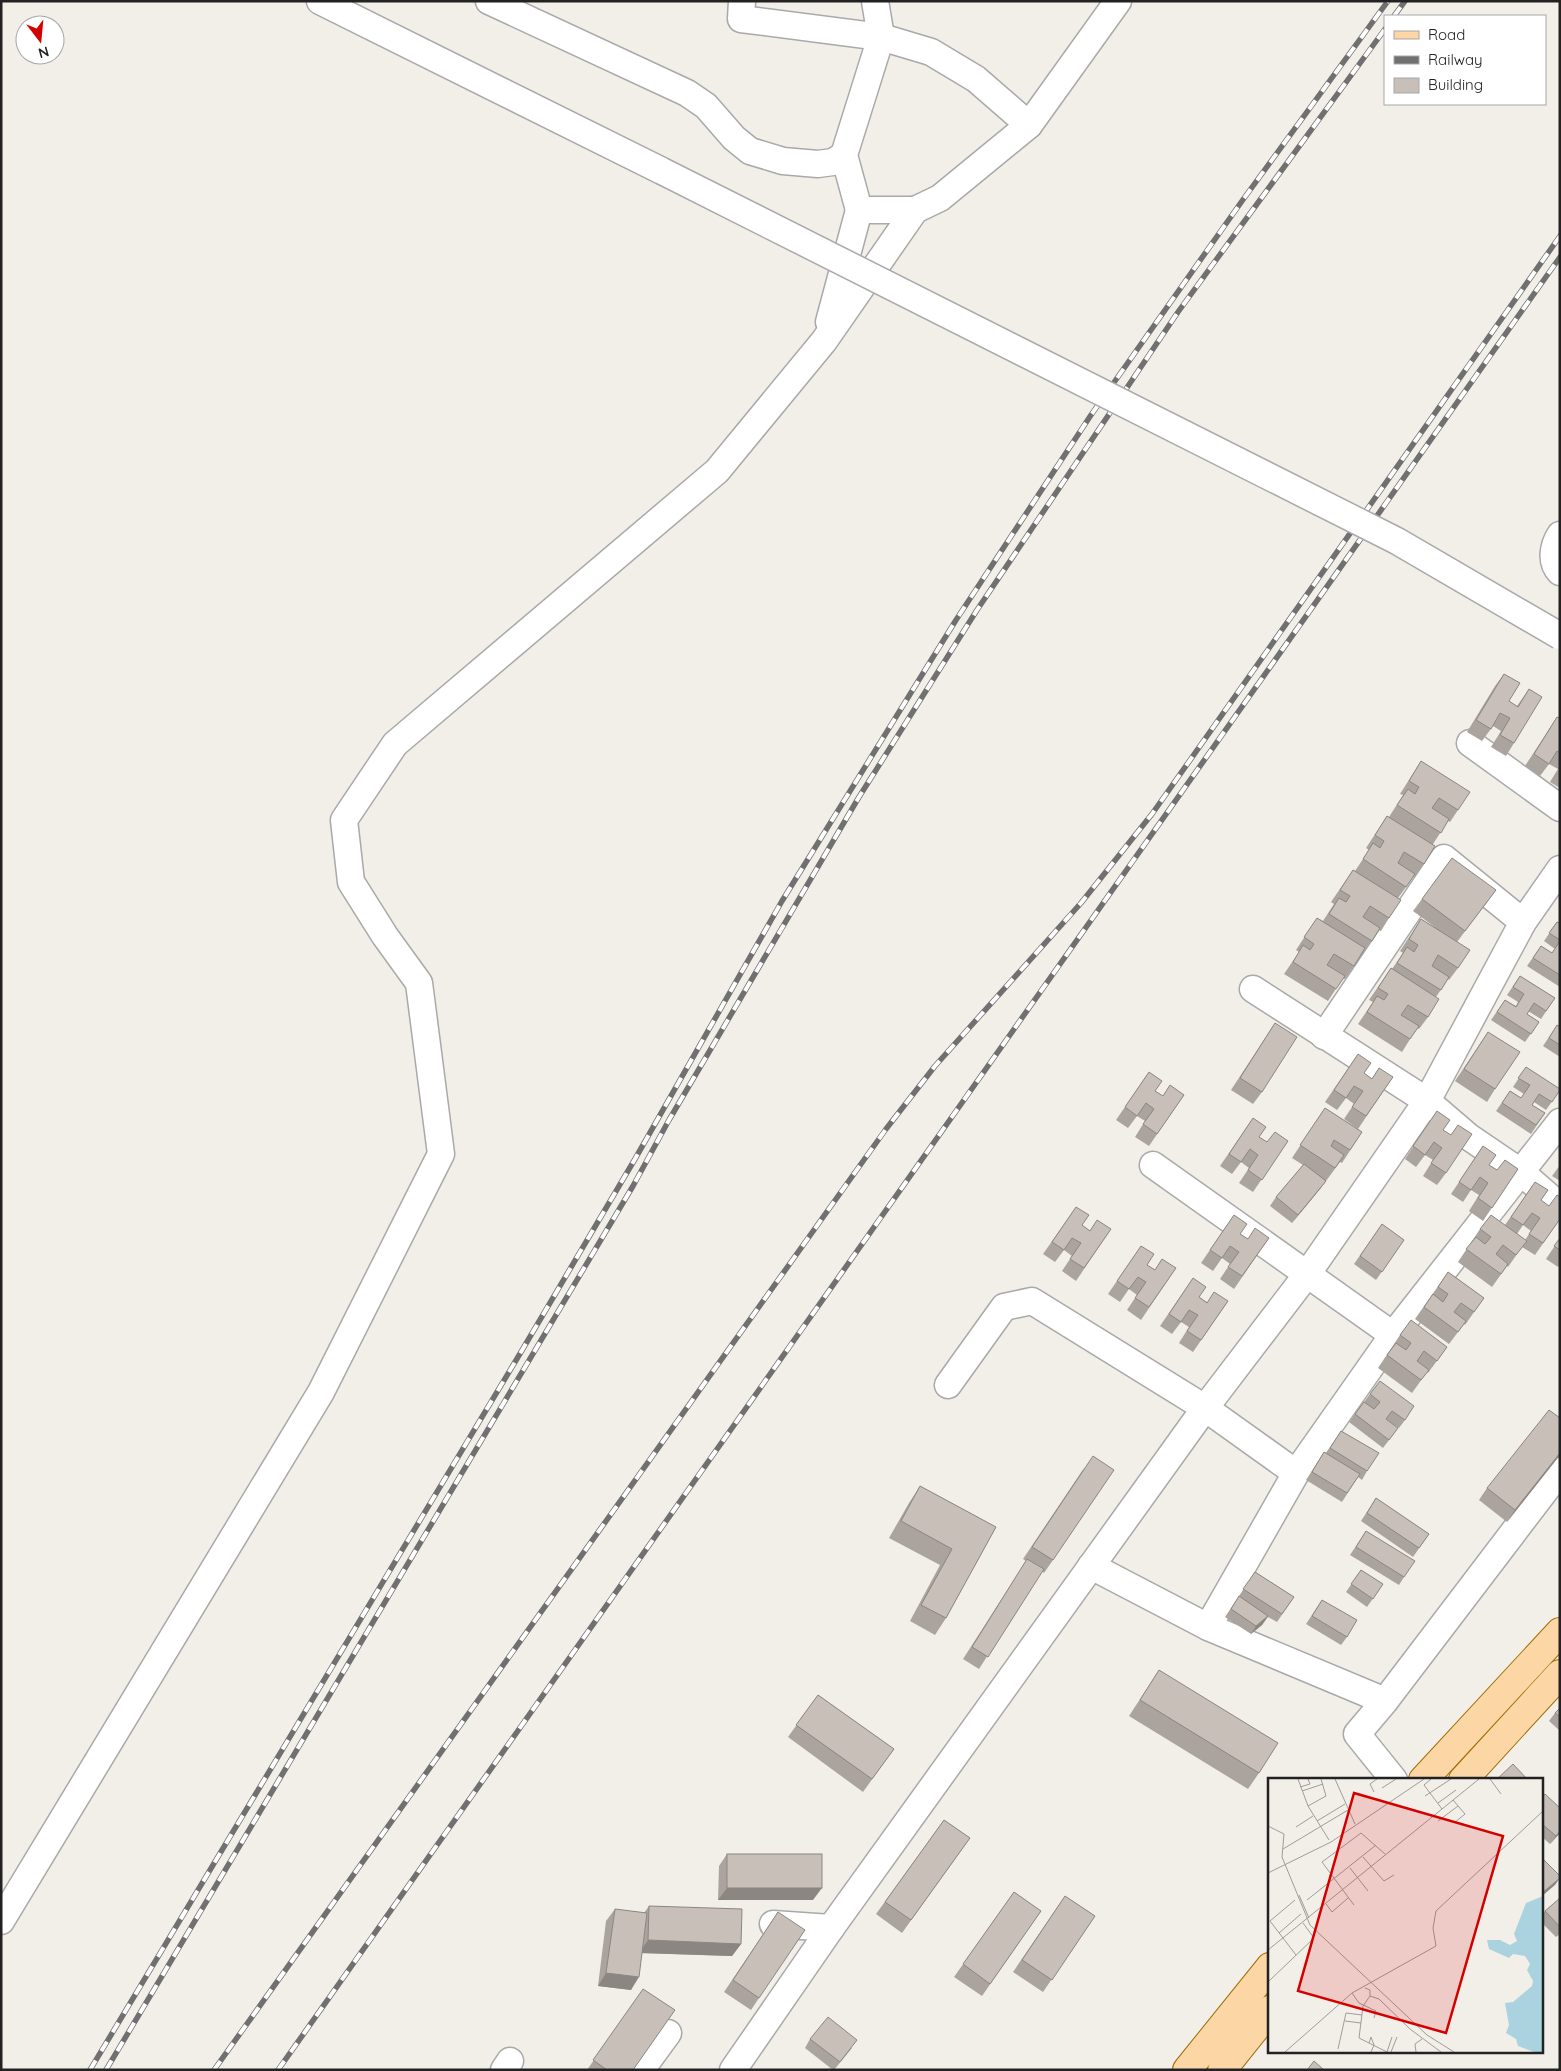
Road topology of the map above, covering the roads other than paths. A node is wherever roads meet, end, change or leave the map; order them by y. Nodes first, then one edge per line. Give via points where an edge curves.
1 (320, 1) edge
2 (490, 1) edge
3 (742, 1) edge
4 (875, 1) edge
5 (1118, 1) edge
6 (880, 37) junction
7 (1029, 125) junction
8 (844, 155) junction
9 (859, 210) junction
10 (914, 210) junction
11 (824, 341) junction
12 (1560, 535) edge
13 (1560, 572) edge
14 (1560, 636) edge
15 (1470, 743) dead end
16 (1560, 808) edge
17 (1560, 869) edge
18 (1523, 922) junction
19 (1252, 989) dead end
20 (1324, 1036) junction
21 (1426, 1102) junction
22 (1560, 1122) edge
23 (1153, 1165) dead end
24 (1522, 1173) junction
25 (1560, 1206) edge
26 (1308, 1273) junction
27 (1393, 1335) junction
28 (948, 1385) dead end
29 (1205, 1408) junction
30 (1560, 1471) edge
31 (1296, 1473) junction
32 (1092, 1566) junction
33 (1208, 1627) junction
34 (1560, 1632) edge
35 (1560, 1674) edge
36 (1385, 1700) junction
37 (1392, 1778) edge
38 (1425, 1778) edge
39 (1465, 1778) edge
40 (1, 1921) edge
41 (773, 1924) edge
42 (831, 1928) junction
43 (1268, 1970) edge
44 (1268, 2012) edge
45 (668, 2033) edge
46 (641, 2070) edge
47 (732, 2070) edge
48 (1188, 2070) edge
49 (1222, 2070) edge

1 - 14 street, bridge via 1397,541
2 - 8 street via 687,93 706,106 750,151 783,160 818,164 833,162
3 - 6 street via 741,19
4 - 6 street
5 - 7 street
6 - 7 street via 931,52 976,79
6 - 8 street
7 - 10 street via 940,198
8 - 9 street
9 - 10 street
9 - 11 street
10 - 11 street
11 - 40 street via 717,471 395,744 344,820 351,882 420,983 441,1154 321,1392
12 - 13 street via 1553,555
15 - 16 street
17 - 18 street
18 - 20 street via 1444,858
18 - 21 street
19 - 20 street
20 - 21 street
21 - 24 street
21 - 26 street
22 - 24 street
23 - 26 street
24 - 25 street
24 - 27 street
26 - 27 street
26 - 29 street
27 - 31 street
28 - 29 street via 1004,1307 1032,1301
29 - 31 street
29 - 32 street
30 - 36 street
31 - 33 street
32 - 33 street
32 - 42 street
33 - 36 street
34 - 38 main road
35 - 39 main road
36 - 37 street via 1357,1734
41 - 42 street
42 - 47 street
43 - 48 main road
44 - 49 main road
45 - 46 street

